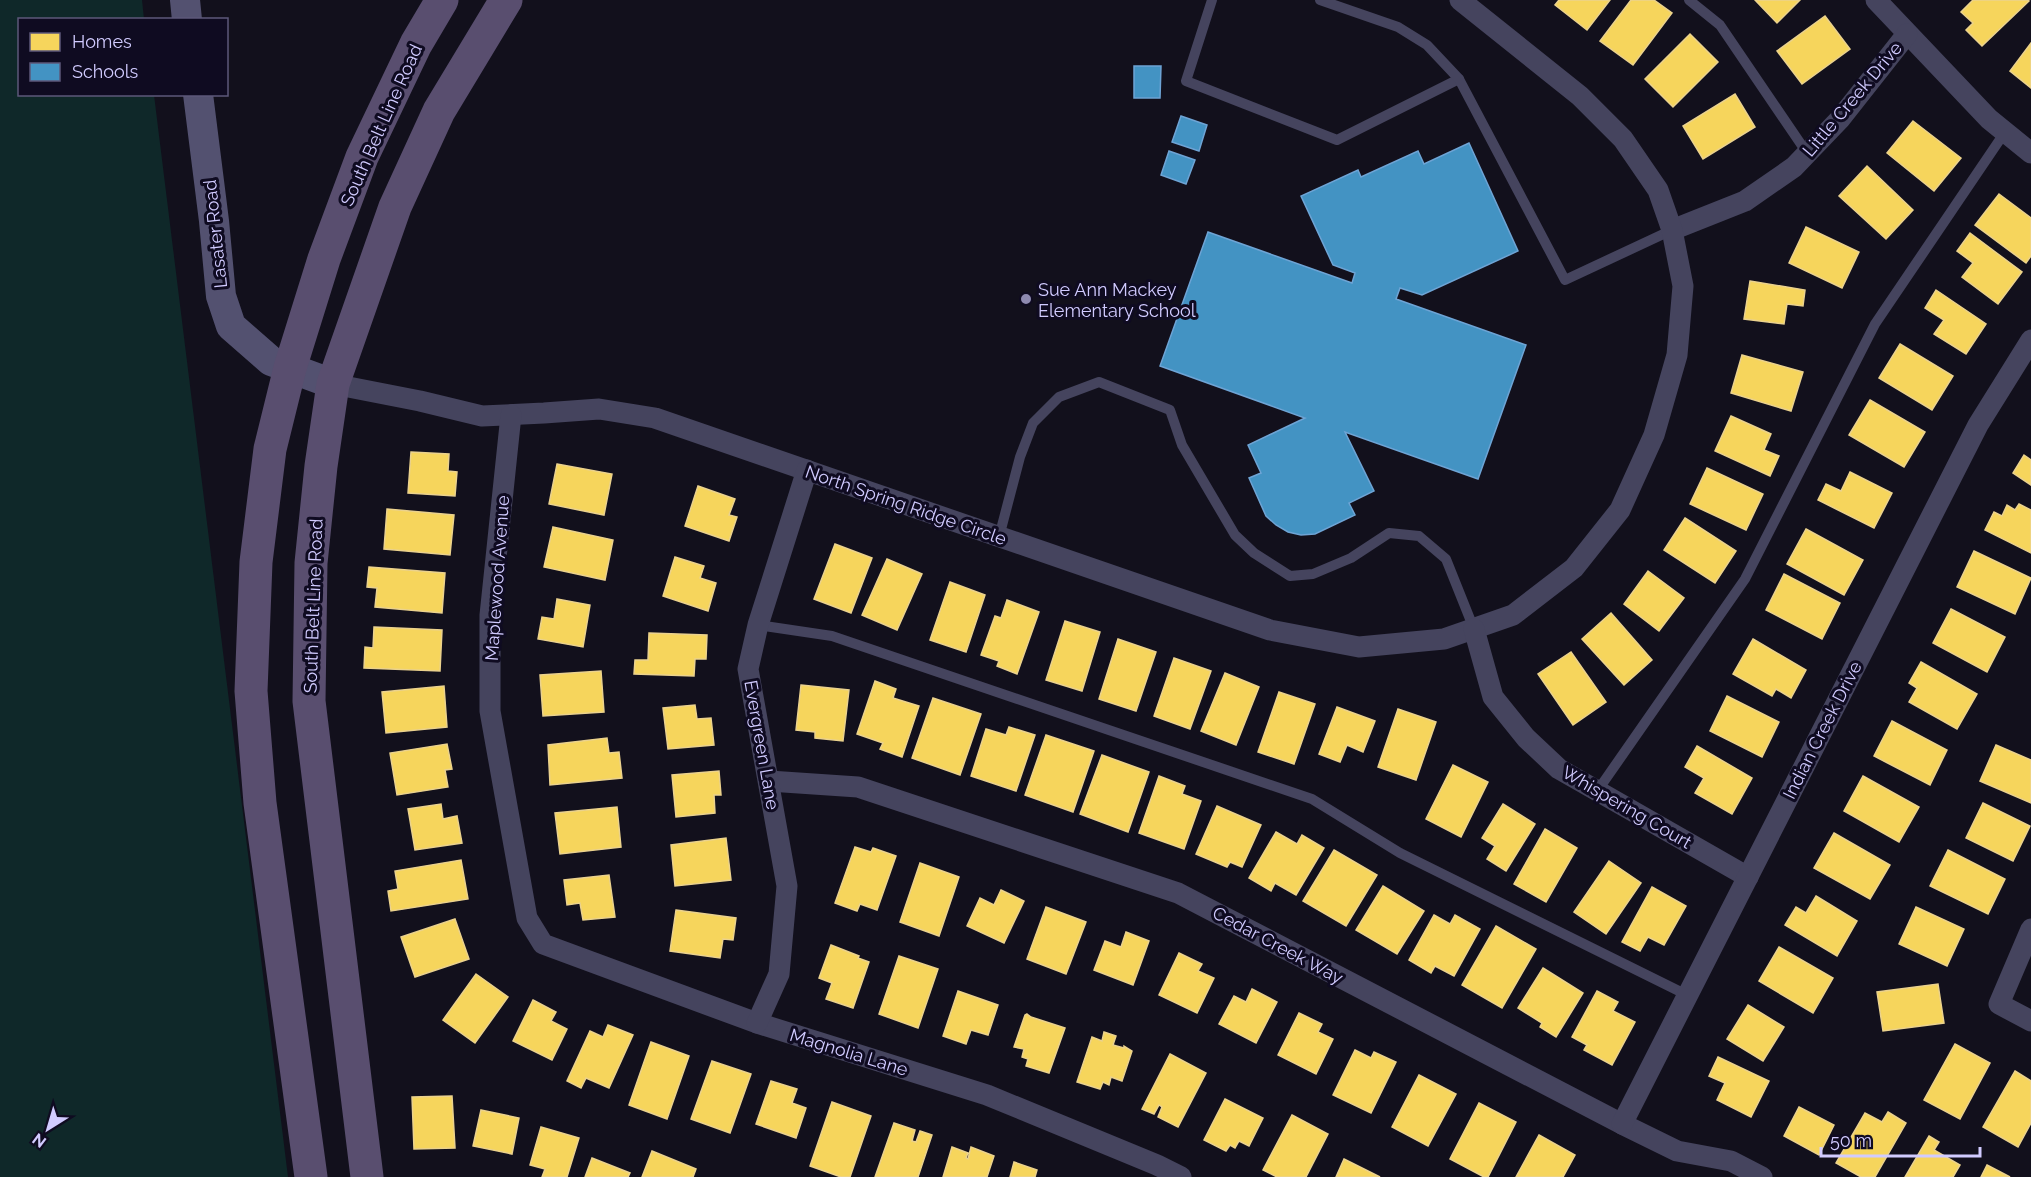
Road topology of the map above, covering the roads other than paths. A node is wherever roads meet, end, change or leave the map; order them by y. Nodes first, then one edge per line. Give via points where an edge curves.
1 (185, 0) edge
2 (442, 0) edge
3 (506, 0) edge
4 (1212, 0) edge
5 (1320, 0) edge
6 (1460, 0) edge
7 (1689, 0) edge
8 (1876, 0) edge
9 (187, 18) edge
10 (1907, 34) junction
11 (1459, 79) junction
12 (198, 96) edge
13 (2005, 132) junction
14 (1807, 153) junction
15 (2031, 153) edge
16 (1672, 230) junction
17 (2031, 340) edge
18 (290, 368) junction
19 (333, 384) junction
20 (511, 415) junction
21 (807, 470) junction
22 (999, 537) junction
23 (758, 625) junction
24 (1474, 629) junction
25 (769, 781) junction
26 (1598, 790) junction
27 (1748, 877) junction
28 (527, 918) joint
29 (2031, 929) edge
30 (1687, 995) junction
31 (2031, 1021) edge
32 (757, 1023) junction
33 (1622, 1124) junction
34 (311, 1177) edge
35 (367, 1177) edge
36 (1181, 1177) edge
37 (1762, 1177) edge

1 - 9 street
2 - 18 main road, South Belt Line Road via 416,44 362,157 324,259
3 - 19 main road, South Belt Line Road via 439,111 400,196
4 - 11 lane via 1186,81 1336,140
5 - 11 lane via 1398,27 1427,45
6 - 16 street, North Spring Ridge Circle via 1580,96 1623,139 1658,190
7 - 14 lane via 1720,25
8 - 10 street
10 - 13 street
10 - 14 street, Little Creek Drive via 1840,119
11 - 16 lane via 1565,280
12 - 18 street, Lasater Road via 221,296 231,326 271,361
13 - 15 street
13 - 26 lane via 1875,324 1745,579
14 - 16 street, Little Creek Drive via 1794,167 1745,201
16 - 24 street, North Spring Ridge Circle via 1683,286 1677,355 1654,435 1620,510 1574,568 1513,615
17 - 27 street, Indian Creek Drive via 1978,425
18 - 19 street, Lasater Road
18 - 34 main road, South Belt Line Road via 270,449 256,562 251,691 260,803
19 - 20 street, North Spring Ridge Circle via 482,416
19 - 35 main road, South Belt Line Road via 310,563 309,700
20 - 21 street, North Spring Ridge Circle via 600,409 655,418
20 - 28 street, Maplewood Avenue via 490,615 490,711
21 - 22 street, North Spring Ridge Circle
21 - 23 street, Evergreen Lane
22 - 24 street, North Spring Ridge Circle via 1270,630 1359,647 1444,639
22 - 24 lane via 1033,423 1059,397 1099,382 1170,410 1182,445 1235,535 1254,553 1290,576 1313,574 1351,558 1389,533 1419,536 1446,558
23 - 25 street, Evergreen Lane via 748,669
23 - 30 lane via 831,636 1312,799 1400,853
24 - 26 street, Whispering Court via 1493,697 1526,738 1559,769
25 - 32 street, Evergreen Lane via 787,886 779,974
25 - 33 street, Cedar Creek Way via 858,788 1178,893
26 - 27 street, Whispering Court
27 - 30 street, Indian Creek Drive
28 - 32 street, Magnolia Lane via 543,944
29 - 31 street via 1999,1004
30 - 33 street, Indian Creek Drive
32 - 36 street, Magnolia Lane via 987,1095
33 - 37 street, Cedar Creek Way via 1677,1151 1731,1161

